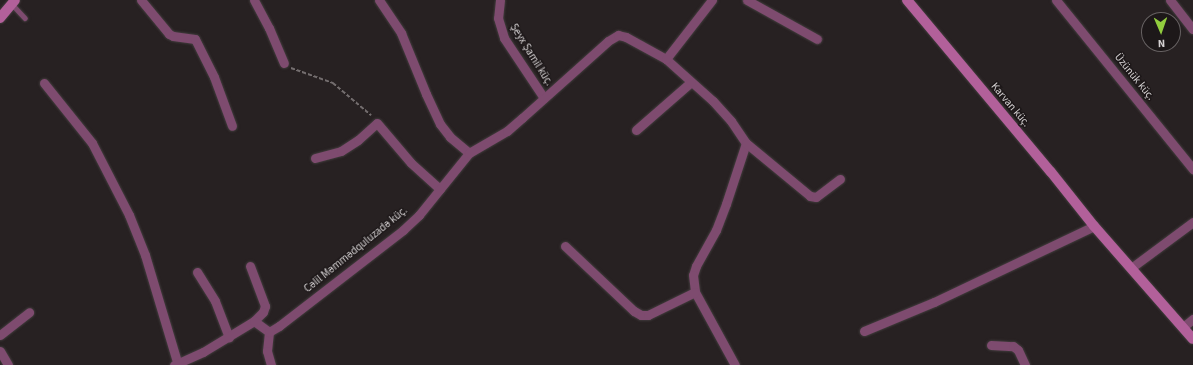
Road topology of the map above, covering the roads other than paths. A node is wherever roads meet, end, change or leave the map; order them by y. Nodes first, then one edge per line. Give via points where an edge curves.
1 (141, 0) edge
2 (254, 0) edge
3 (379, 0) edge
4 (500, 0) edge
5 (712, 0) edge
6 (747, 0) edge
7 (907, 0) edge
8 (1056, 0) edge
9 (1170, 0) edge
10 (13, 2) edge
11 (0, 18) edge
12 (25, 18) dead end
13 (1193, 29) edge
14 (817, 39) dead end
15 (666, 59) junction
16 (284, 63) road end
17 (692, 82) junction
18 (44, 84) dead end
19 (544, 98) junction
20 (232, 126) dead end
21 (636, 130) dead end
22 (746, 142) junction
23 (469, 153) junction
24 (315, 158) dead end
25 (1193, 169) edge
26 (840, 179) dead end
27 (440, 189) junction
28 (1193, 222) edge
29 (1094, 226) junction
30 (565, 246) dead end
31 (250, 266) dead end
32 (1131, 268) junction
33 (197, 272) dead end
34 (695, 292) junction
35 (29, 312) dead end
36 (1193, 319) edge
37 (254, 321) junction
38 (1182, 327) junction
39 (864, 331) dead end
40 (269, 332) junction
41 (0, 335) edge
42 (229, 337) junction
43 (1193, 339) edge
44 (991, 345) dead end
45 (0, 351) edge
46 (8, 365) edge
47 (177, 365) edge
48 (271, 365) edge
49 (735, 365) edge
50 (1024, 365) edge

1 - 20 street via 169,34 194,39 214,77
2 - 16 street
3 - 23 street via 401,33 440,124 450,137
4 - 19 street, Şeyx Şamil küç. via 498,18 504,38
5 - 15 street
6 - 14 street
7 - 29 street, Karvan küç.
8 - 25 street, Üzünük küç.
9 - 13 street
10 - 11 street
10 - 12 lane
15 - 17 street, Cəlil Məmmədquluzadə küç.
15 - 19 street, Cəlil Məmmədquluzadə küç. via 626,37 614,36
17 - 21 street
17 - 22 street, Cəlil Məmmədquluzadə küç. via 731,121
18 - 47 street via 92,143 129,215 144,255
19 - 23 street, Cəlil Məmmədquluzadə küç. via 507,131
22 - 26 street, Cəlil Məmmədquluzadə küç. via 810,196 816,197
22 - 34 street via 716,230 696,266 693,275
23 - 27 street, Cəlil Məmmədquluzadə küç.
24 - 27 street via 341,150 358,140 378,122 411,163
27 - 40 street, Cəlil Məmmədquluzadə küç. via 403,230
28 - 32 street
29 - 32 street, Karvan küç.
29 - 39 street via 934,302
30 - 34 street via 641,315 648,315
31 - 37 street via 265,306
32 - 38 street, Karvan küç.
33 - 42 street via 215,301
34 - 49 street
35 - 41 street
36 - 38 street
37 - 40 street
37 - 42 street
38 - 43 street, Karvan küç.
40 - 48 street via 267,352
42 - 47 street
44 - 50 street via 1013,346 1018,350
45 - 46 street

